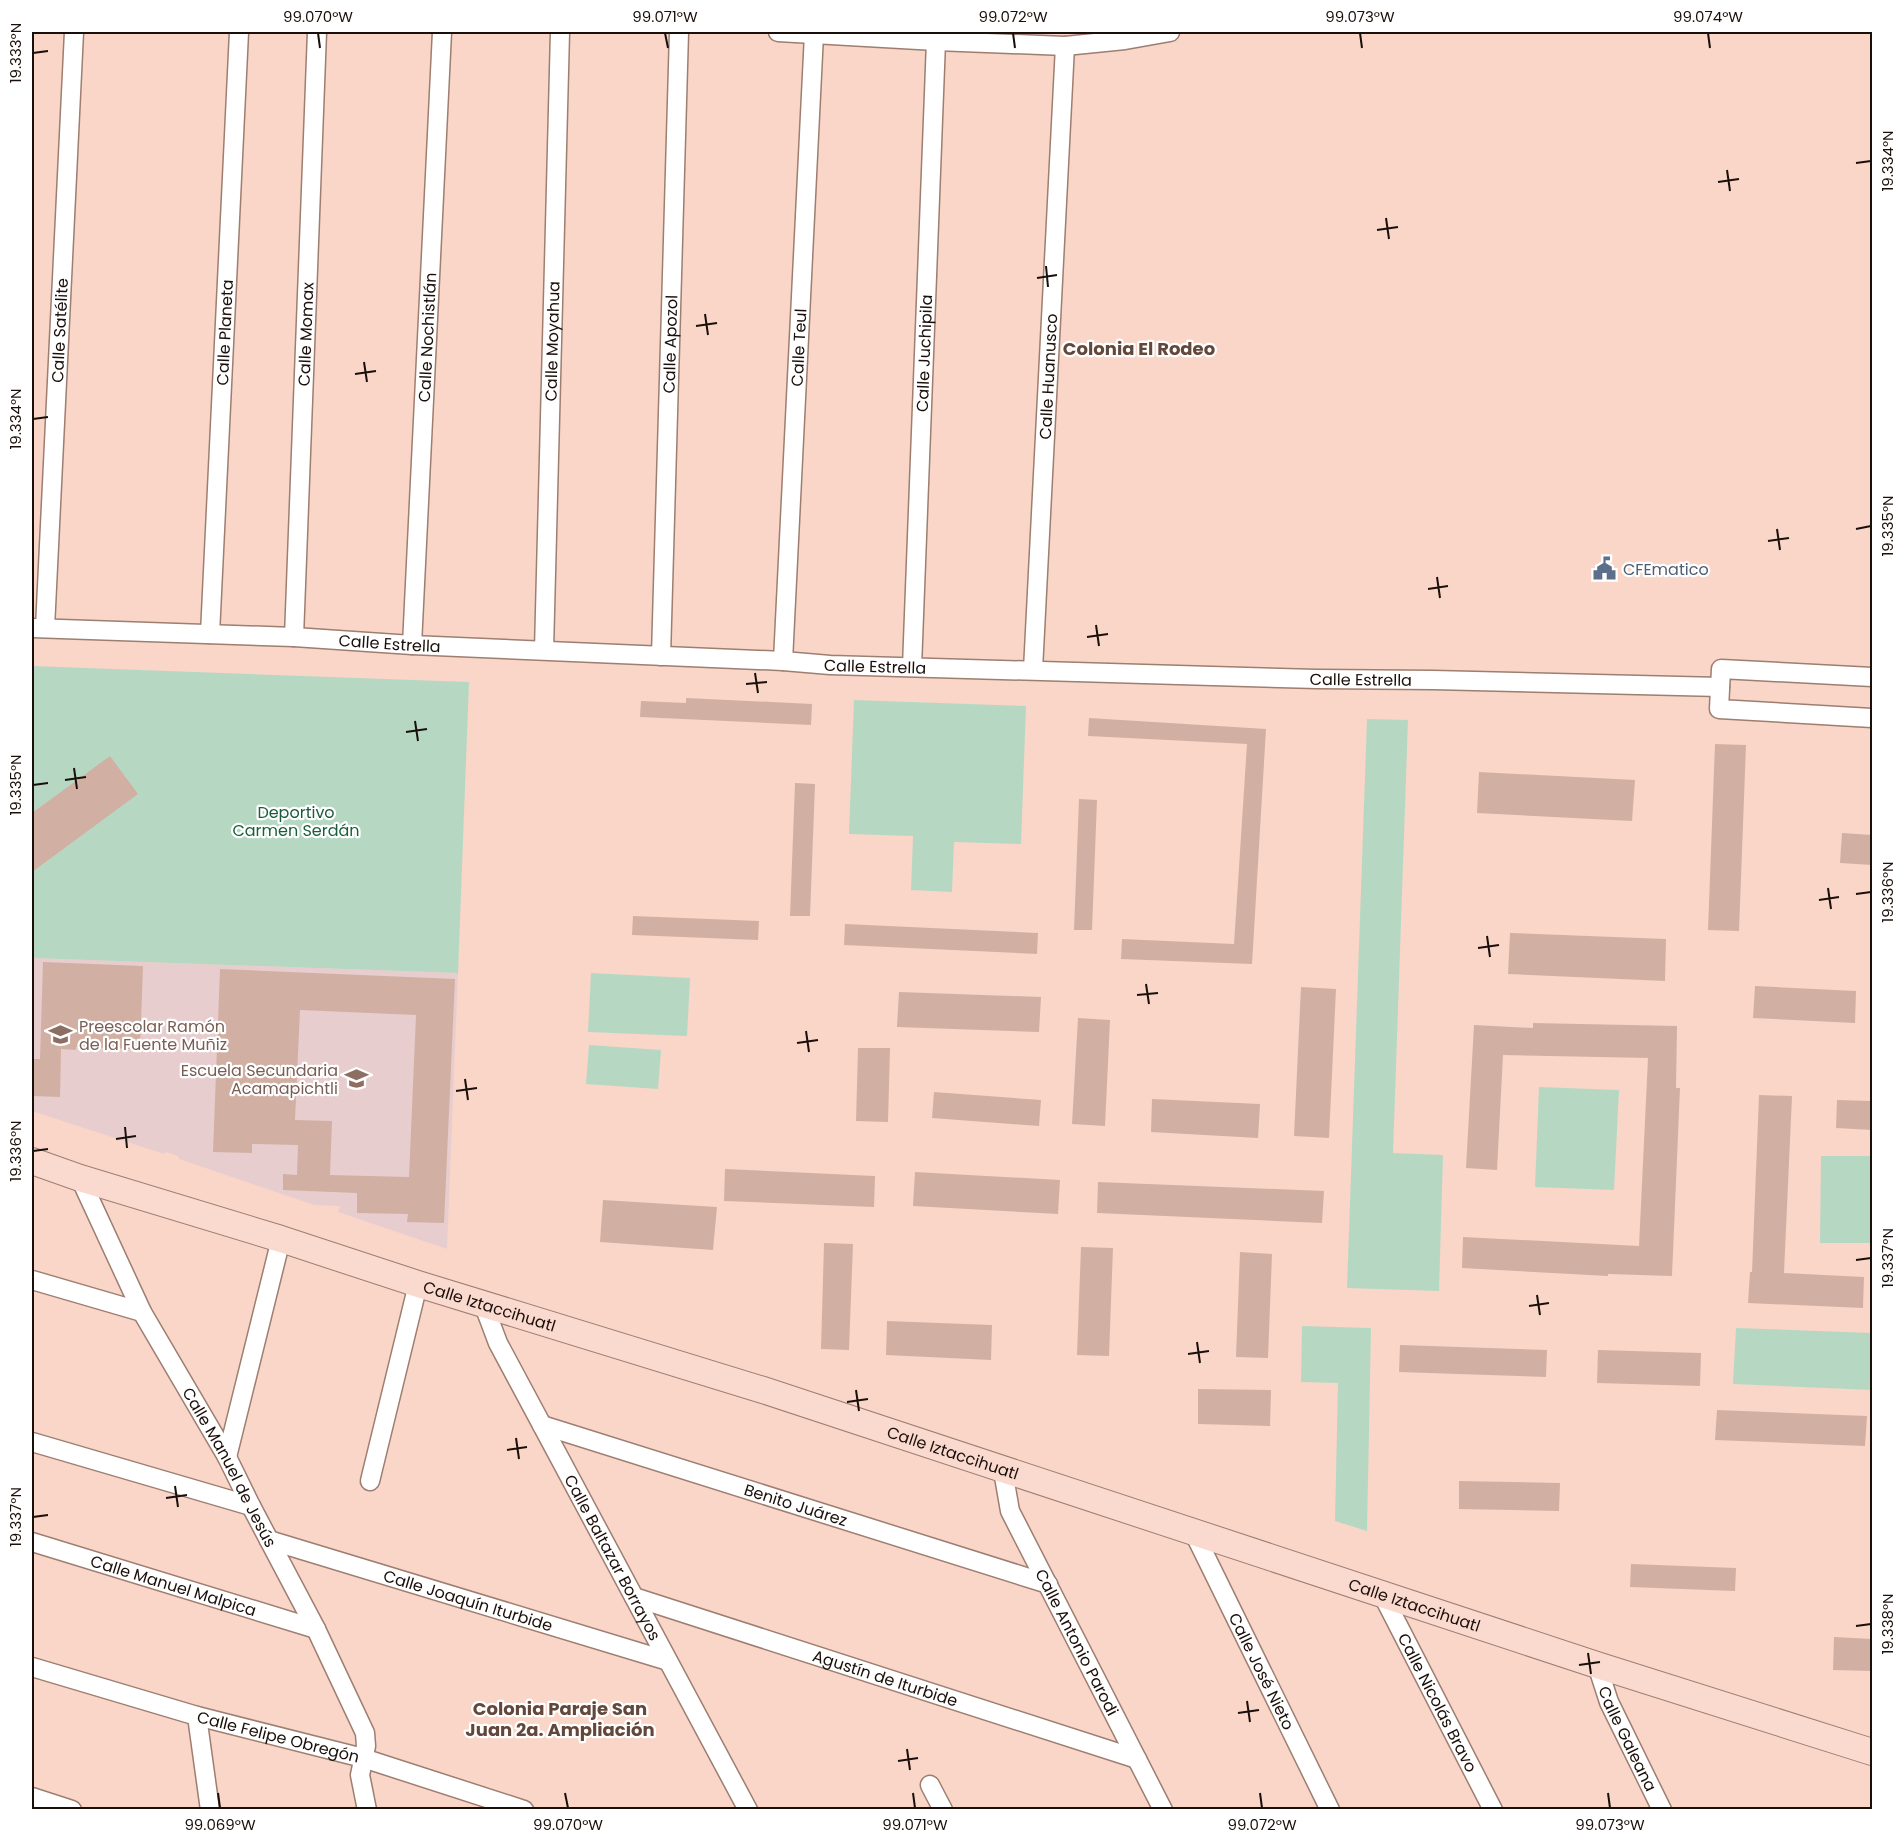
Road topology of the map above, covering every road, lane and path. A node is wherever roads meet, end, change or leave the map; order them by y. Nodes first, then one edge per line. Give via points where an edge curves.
1 (74, 32) edge
2 (239, 32) edge
3 (317, 32) edge
4 (442, 32) edge
5 (560, 32) edge
6 (679, 32) edge
7 (778, 32) edge
8 (1170, 32) edge
9 (814, 34) junction
10 (936, 41) junction
11 (1065, 46) junction
12 (38, 628) edge
13 (210, 634) junction
14 (294, 637) junction
15 (412, 645) junction
16 (544, 650) junction
17 (661, 656) junction
18 (783, 661) junction
19 (912, 667) junction
20 (1033, 670) junction
21 (1872, 677) edge
22 (1720, 687) junction
23 (1872, 718) edge
24 (32, 1161) edge
25 (80, 1178) junction
26 (281, 1239) junction
27 (32, 1280) edge
28 (418, 1284) junction
29 (483, 1303) junction
30 (142, 1312) junction
31 (542, 1425) junction
32 (32, 1442) edge
33 (227, 1457) junction
34 (1003, 1471) junction
35 (369, 1481) dead end
36 (251, 1506) junction
37 (1194, 1533) junction
38 (269, 1540) junction
39 (32, 1542) edge
40 (1048, 1584) junction
41 (1382, 1594) junction
42 (634, 1597) junction
43 (316, 1629) junction
44 (668, 1661) junction
45 (1596, 1665) junction
46 (32, 1667) edge
47 (197, 1716) junction
48 (1872, 1752) edge
49 (363, 1758) junction
50 (1137, 1758) junction
51 (930, 1785) dead end
52 (32, 1797) edge
53 (72, 1809) edge
54 (210, 1809) edge
55 (367, 1809) edge
56 (525, 1809) edge
57 (748, 1809) edge
58 (943, 1809) edge
59 (1163, 1809) edge
60 (1330, 1809) edge
61 (1493, 1809) edge
62 (1662, 1809) edge

1 - 12 street, Calle Satélite
2 - 13 street, Calle Planeta
3 - 14 street, Calle Momax
4 - 15 street, Calle Nochistlán
5 - 16 street, Calle Moyahua
6 - 17 street, Calle Apozol
7 - 9 street
8 - 11 street
9 - 10 street
9 - 18 street, Calle Teul
10 - 11 street
10 - 19 street, Calle Juchipila
11 - 20 street, Calle Huanusco
12 - 13 street, Calle Estrella
13 - 14 street, Calle Estrella
14 - 15 street, Calle Estrella
15 - 16 street, Calle Estrella
16 - 17 street, Calle Estrella
17 - 18 street, Calle Estrella
18 - 19 street, Calle Estrella
19 - 20 street, Calle Estrella
20 - 22 street, Calle Estrella
21 - 22 street via 1721,669
22 - 23 street via 1719,709
24 - 25 street, Calle Iztaccihuatl
25 - 26 street, Calle Iztaccihuatl
25 - 30 street, Calle Manuel de Jesús
26 - 28 street, Calle Iztaccihuatl
26 - 33 street
27 - 30 street
28 - 29 street, Calle Iztaccihuatl
28 - 35 street
29 - 31 street, Calle Baltazar Borrayos via 498,1343
29 - 34 street, Calle Iztaccihuatl via 763,1390
30 - 33 street, Calle Manuel de Jesús
31 - 40 street, Benito Juárez
31 - 42 street, Calle Baltazar Borrayos
32 - 36 street
33 - 36 street, Calle Manuel de Jesús
34 - 37 street, Calle Iztaccihuatl
34 - 40 street, Calle Antonio Parodi via 1010,1511
36 - 38 street, Calle Manuel de Jesús
37 - 41 street, Calle Iztaccihuatl
37 - 60 street, Calle José Nieto
38 - 43 street, Calle Manuel de Jesús
38 - 44 street, Calle Joaquín Iturbide
39 - 43 street, Calle Manuel Malpica
40 - 50 street, Calle Antonio Parodi
41 - 45 street, Calle Iztaccihuatl
41 - 61 street, Calle Nicolás Bravo
42 - 44 street, Calle Baltazar Borrayos
42 - 50 street, Agustín de Iturbide
43 - 49 street, Calle Manuel de Jesús via 365,1733
44 - 57 street, Calle Baltazar Borrayos
45 - 48 street, Calle Iztaccihuatl
45 - 62 street, Calle Galeana via 1609,1702
46 - 47 street, Calle Felipe Obregón
47 - 49 street, Calle Felipe Obregón
47 - 54 street
49 - 55 street, Calle Manuel de Jesús via 360,1775
49 - 56 street, Calle Felipe Obregón
50 - 59 street, Calle Antonio Parodi
51 - 58 street
52 - 53 street

